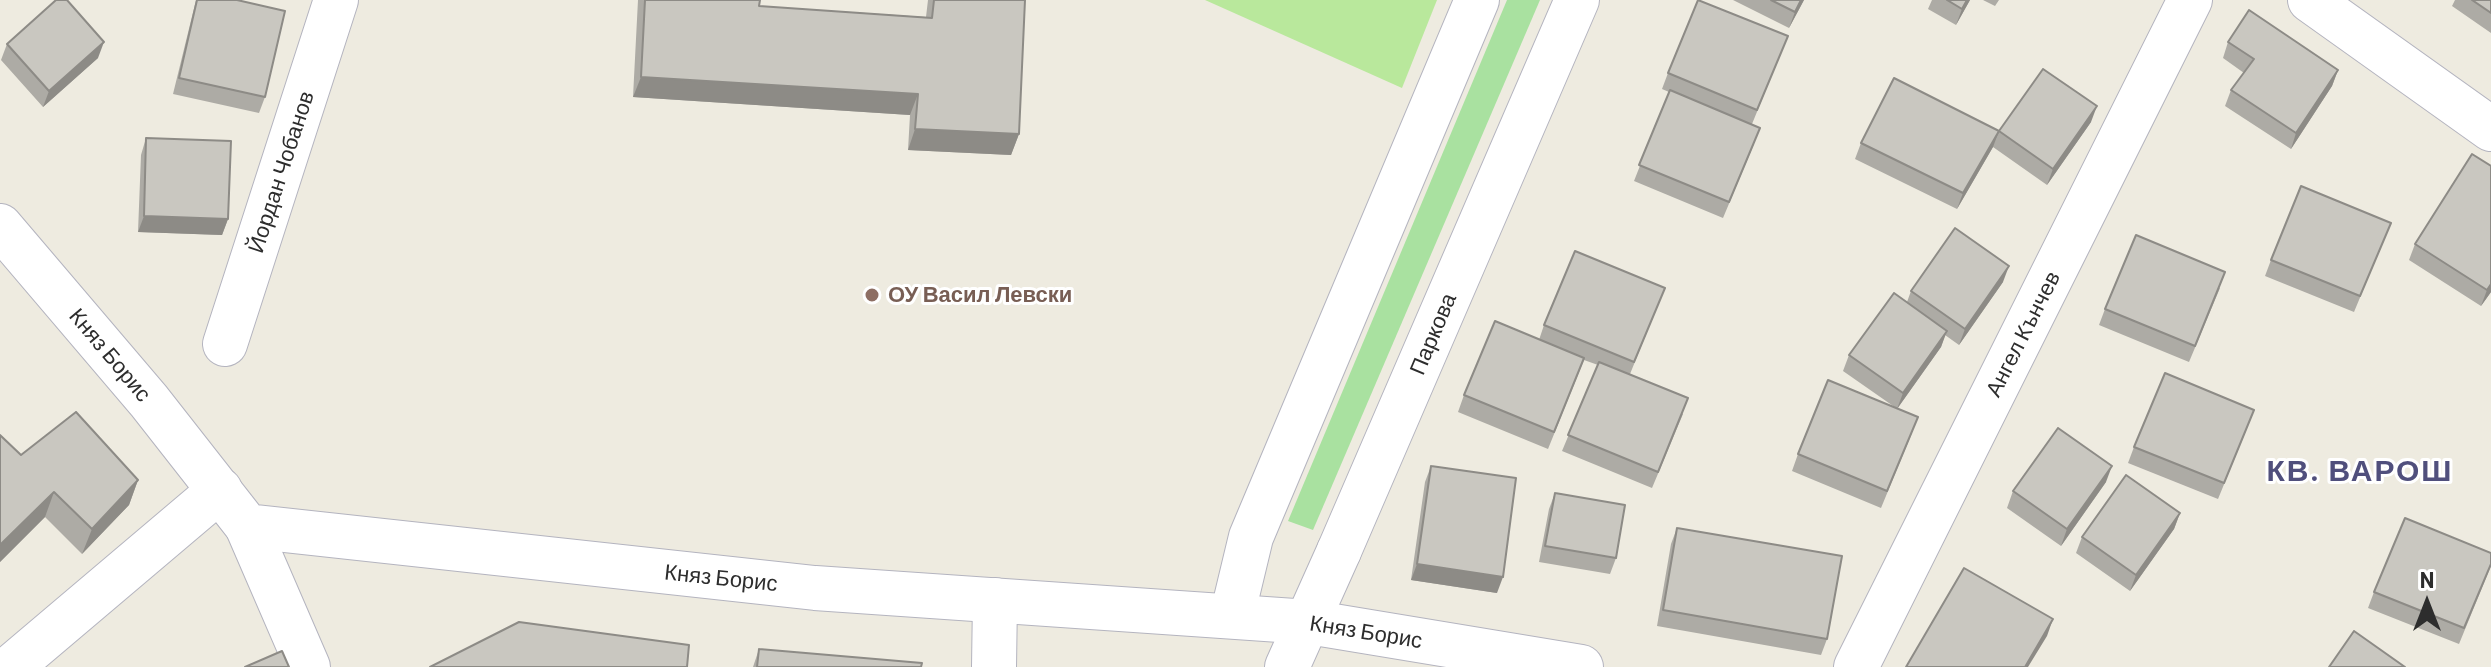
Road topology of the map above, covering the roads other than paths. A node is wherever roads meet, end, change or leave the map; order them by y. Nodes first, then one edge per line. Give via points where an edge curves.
1 (336, 0) edge
2 (1477, 0) edge
3 (1577, 0) edge
4 (2190, 0) edge
5 (2310, 0) edge
6 (2491, 129) edge
7 (0, 226) edge
8 (225, 344) dead end
9 (220, 490) junction
10 (247, 526) junction
11 (995, 600) junction
12 (1232, 616) junction
13 (1309, 622) junction
14 (11, 667) edge
15 (308, 667) edge
16 (994, 667) edge
17 (1287, 667) edge
18 (1581, 667) edge
19 (1856, 667) edge

1 - 8 street, Йордан Чобанов
2 - 12 street via 1251,537
3 - 13 street, Паркова
4 - 19 street, Ангел Кънчев
5 - 6 street
7 - 9 street, Княз Борис
9 - 10 street, Княз Борис
9 - 14 street
10 - 11 street, Княз Борис via 815,588
10 - 15 street
11 - 12 street, Княз Борис
11 - 16 street
12 - 13 street, Княз Борис
13 - 17 street, Паркова
13 - 18 street, Княз Борис

